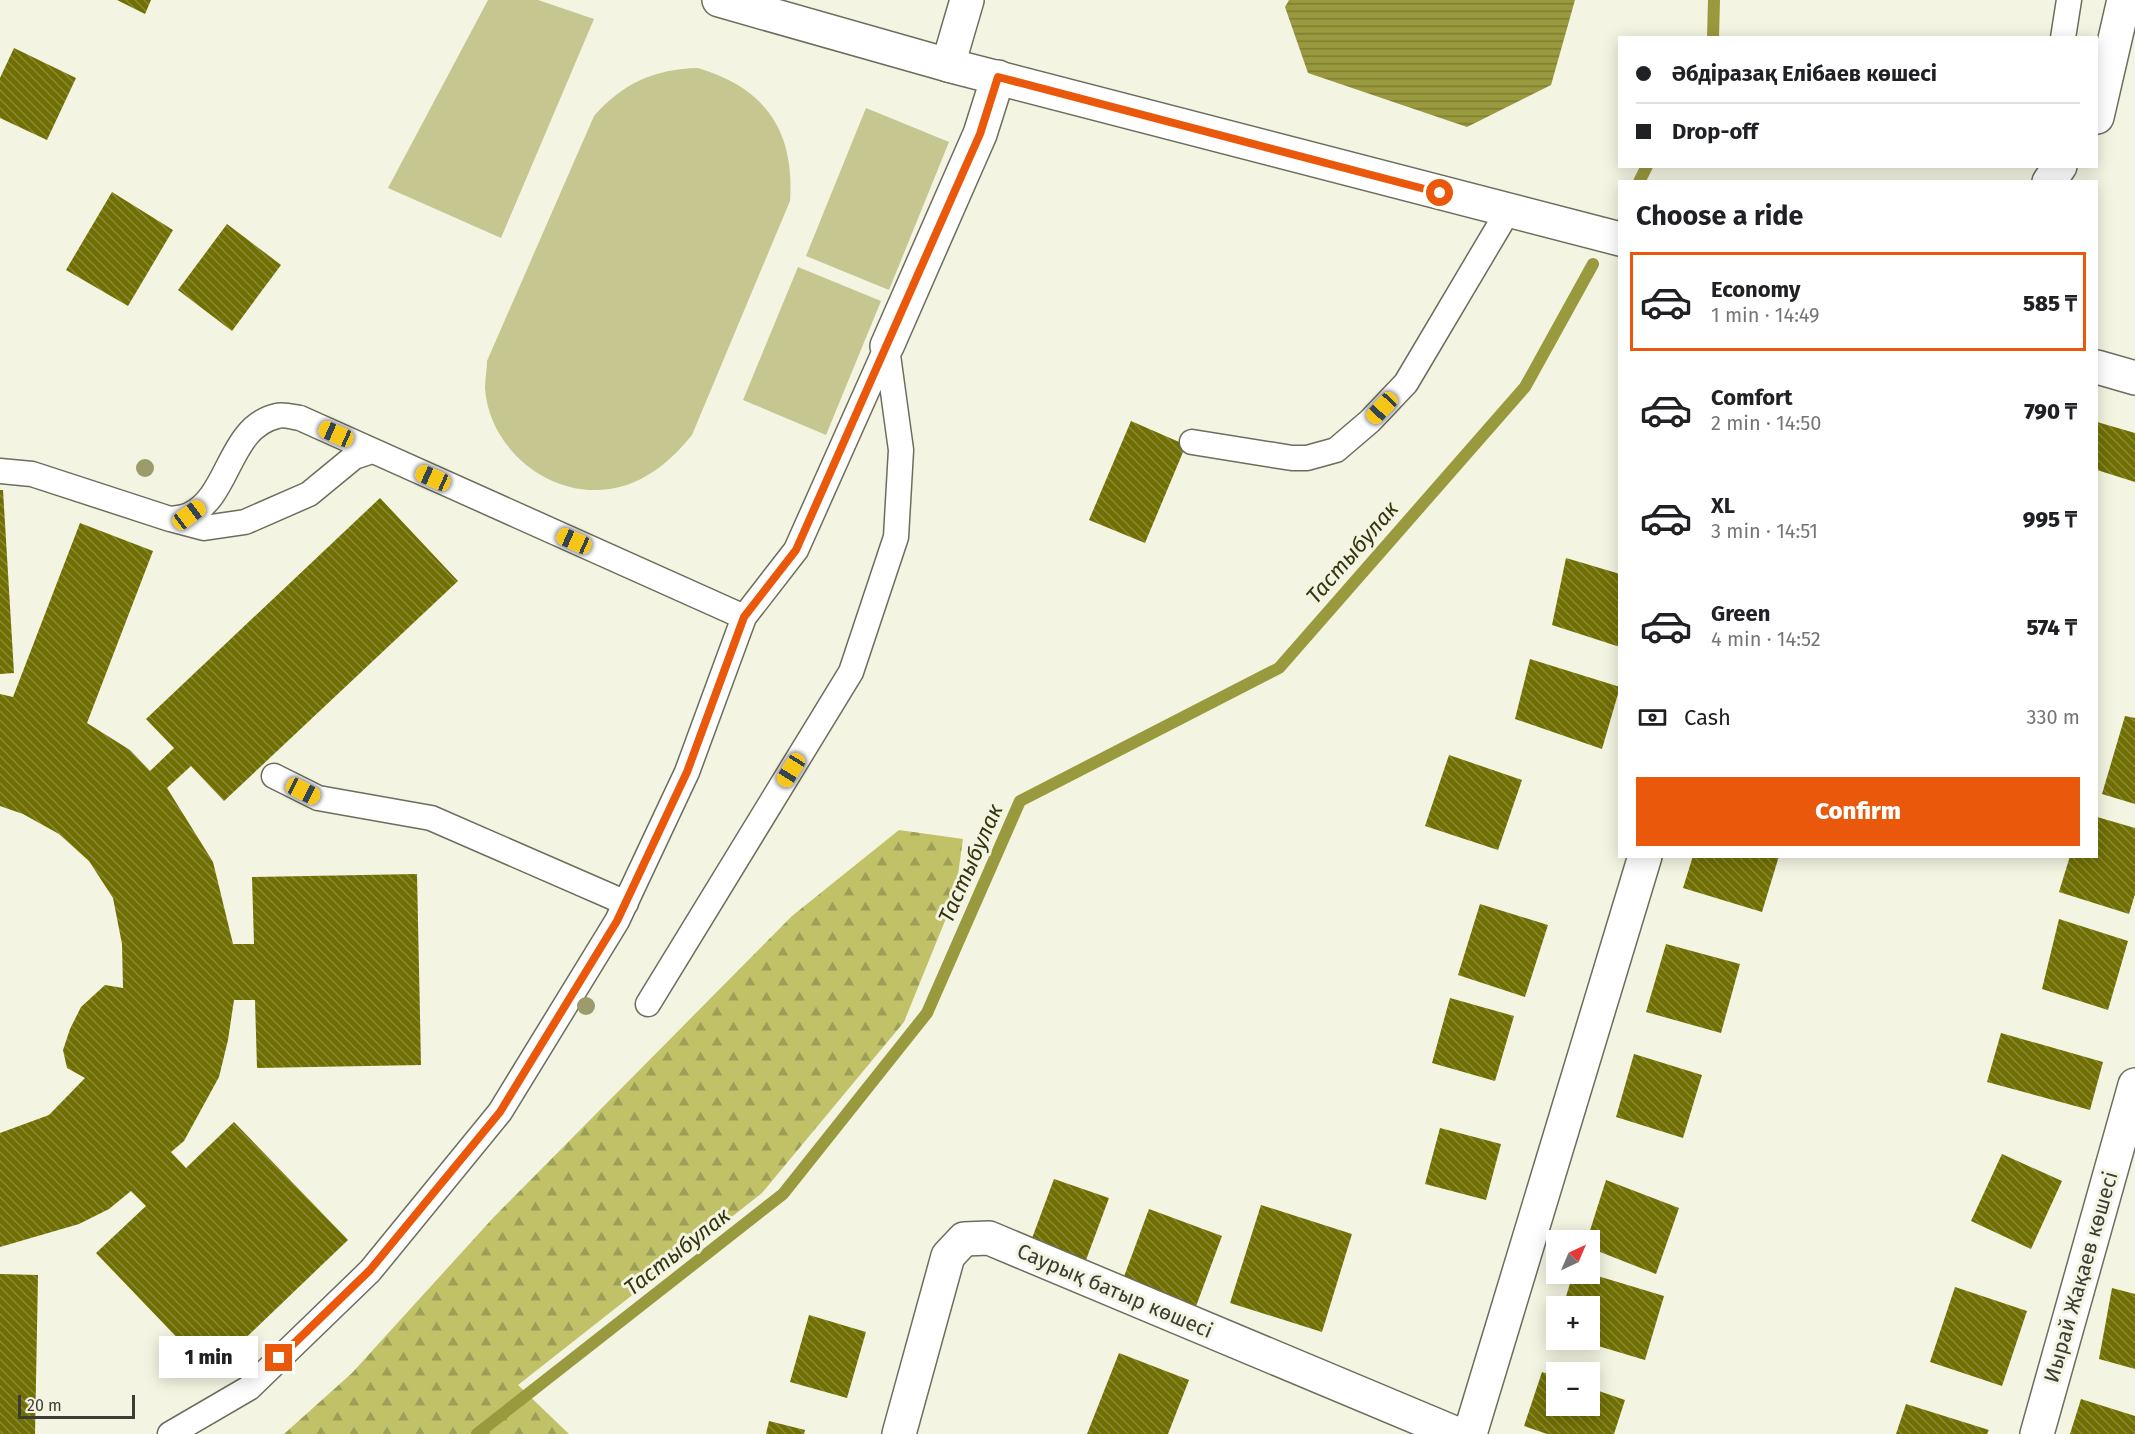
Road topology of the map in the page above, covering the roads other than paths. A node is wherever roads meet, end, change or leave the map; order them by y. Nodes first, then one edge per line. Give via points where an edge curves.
1 (720, 0) edge
2 (967, 0) edge
3 (2070, 0) edge
4 (2124, 0) edge
5 (2063, 36) edge
6 (948, 65) junction
7 (998, 77) junction
8 (2098, 113) edge
9 (1508, 211) junction
10 (1618, 238) edge
11 (887, 346) junction
12 (2098, 367) edge
13 (2135, 378) edge
14 (1192, 442) dead end
15 (372, 451) junction
16 (0, 471) edge
17 (170, 519) junction
18 (744, 617) junction
19 (274, 776) dead end
20 (1644, 858) edge
21 (626, 903) junction
22 (648, 1004) dead end
23 (2135, 1085) edge
24 (170, 1434) edge
25 (899, 1434) edge
26 (1456, 1434) edge
27 (1470, 1434) edge
28 (2037, 1434) edge

1 - 6 street
2 - 6 street
3 - 5 lane
4 - 8 street
6 - 7 street
7 - 9 street
7 - 11 street via 980,134
9 - 10 street
9 - 14 lane via 1406,383 1336,450 1292,458
11 - 18 lane via 796,550
11 - 22 lane via 901,450 896,537 851,672
12 - 13 street
15 - 17 lane via 354,457 309,494 245,522 204,528
15 - 17 lane via 300,418 279,415 258,423 244,438 207,502 189,515
15 - 18 lane
16 - 17 lane via 32,474
18 - 21 lane via 687,772
19 - 21 lane via 318,798 431,818
20 - 27 street
21 - 24 lane via 500,1112 370,1270 249,1388
23 - 28 street, Иырай Жақаев көшесі
25 - 26 street, Саурық батыр көшесі via 948,1256 964,1239 989,1238

